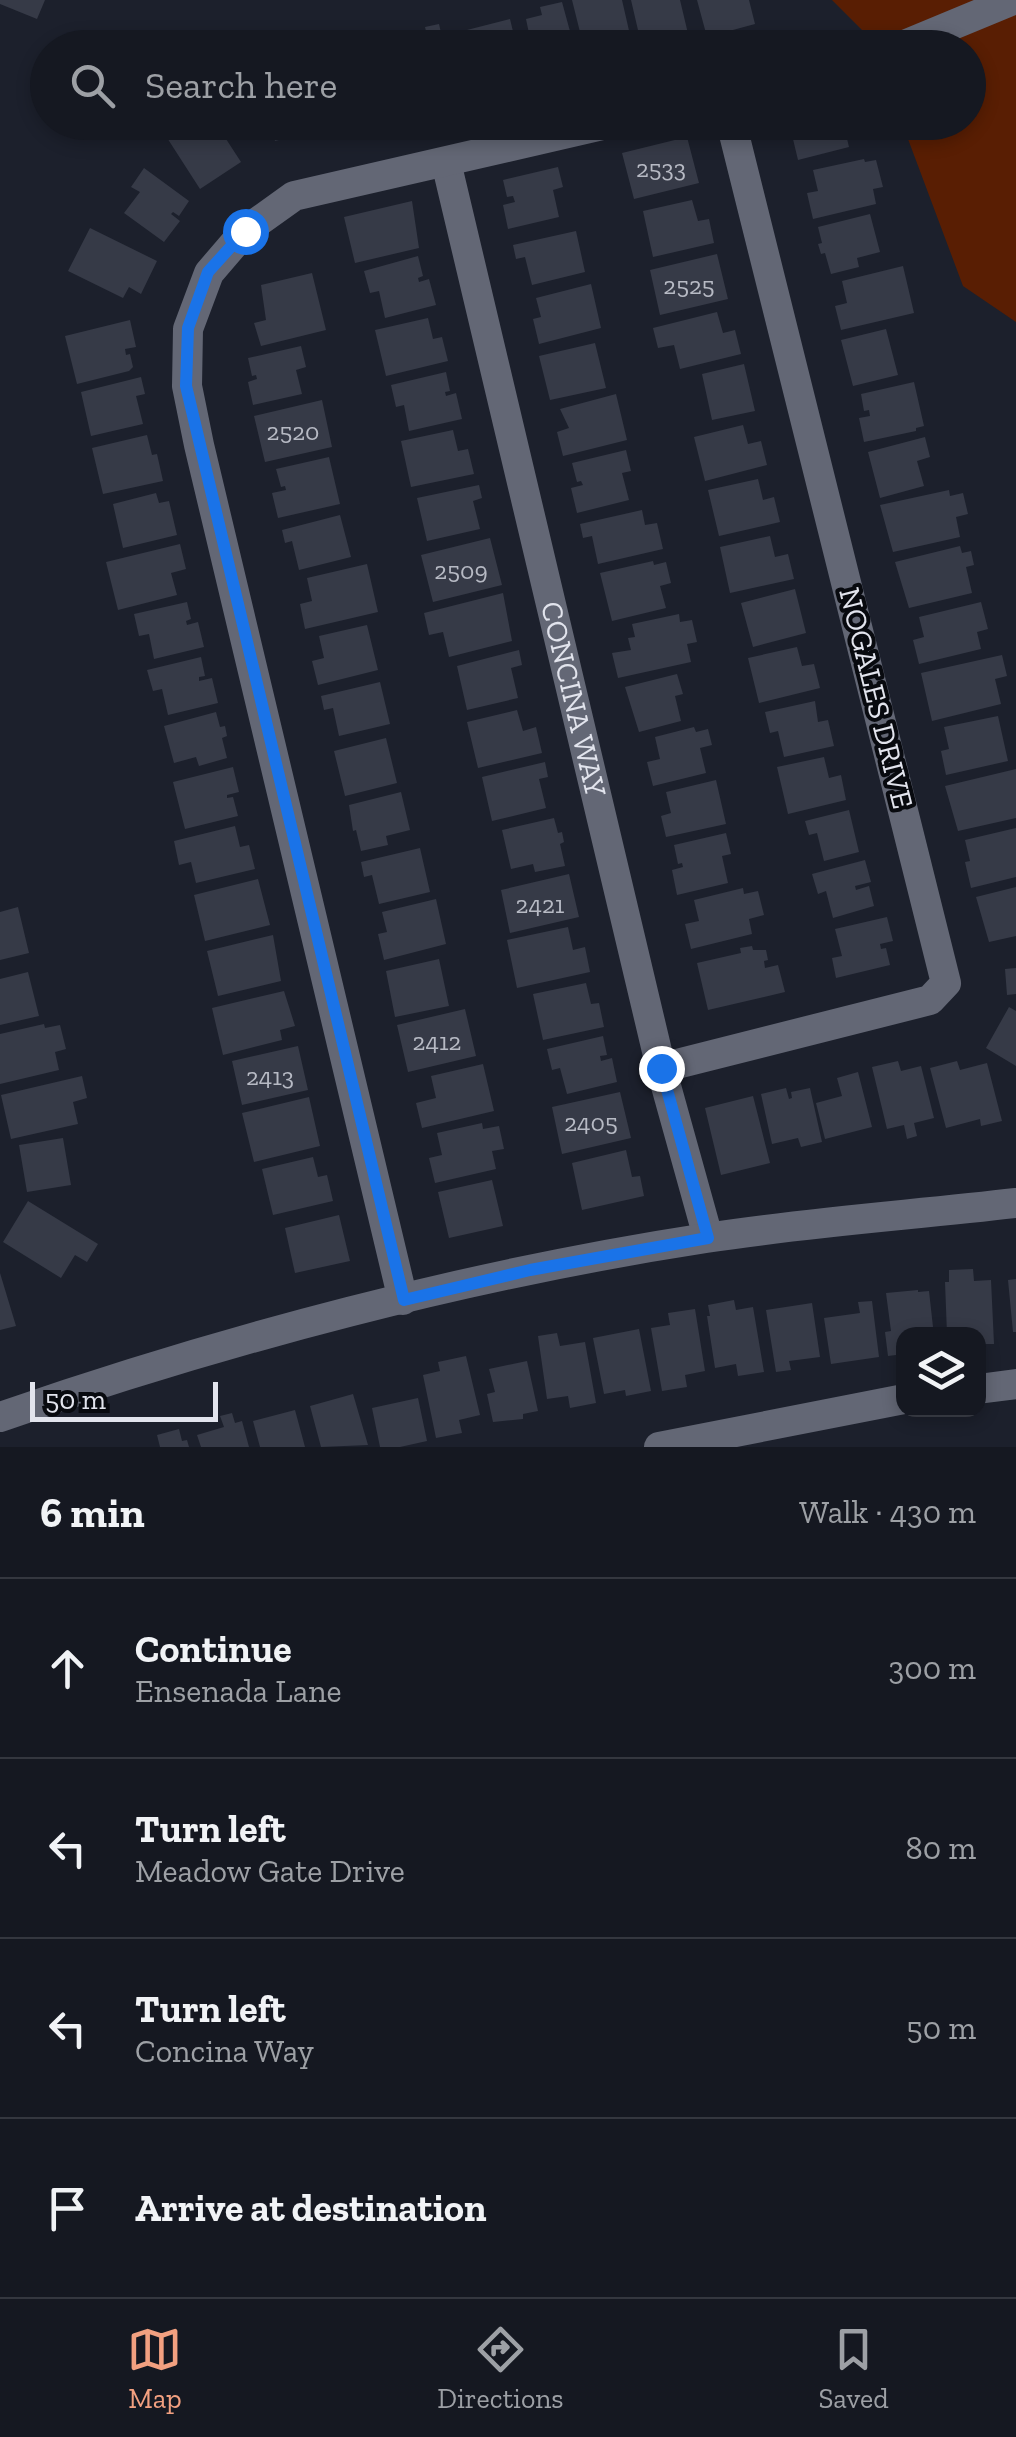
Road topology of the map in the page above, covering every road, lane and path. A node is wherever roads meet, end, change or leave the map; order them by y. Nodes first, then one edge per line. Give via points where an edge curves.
1 (1012, 0) edge
2 (940, 30) edge
3 (540, 140) edge
4 (735, 140) edge
5 (446, 162) junction
6 (661, 1068) junction
7 (1016, 1203) edge
8 (708, 1238) junction
9 (404, 1300) junction
10 (1016, 1384) edge
11 (986, 1388) edge
12 (896, 1401) edge
13 (0, 1417) edge
14 (659, 1447) edge

1 - 2 street
3 - 5 street
4 - 6 street, NOGALES DRIVE via 946,983 930,1000
5 - 6 street, CONCINA WAY
5 - 9 street via 294,196 245,231 208,272 188,328 186,386 199,445
6 - 8 street, CONCINA WAY
7 - 8 street
8 - 9 street
9 - 13 street via 130,1372
10 - 11 street
12 - 14 street

